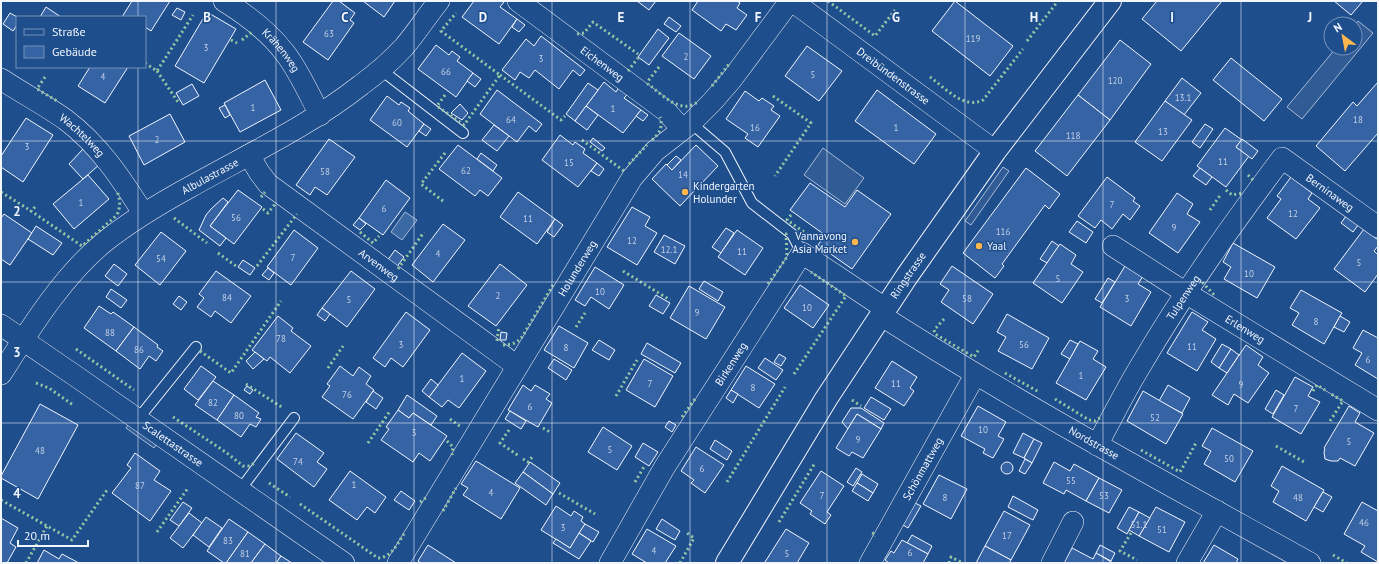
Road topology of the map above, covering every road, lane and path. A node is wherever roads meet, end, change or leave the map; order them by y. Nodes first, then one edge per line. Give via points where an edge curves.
1 (224, 1) edge
2 (439, 1) edge
3 (518, 1) edge
4 (791, 1) edge
5 (1110, 1) edge
6 (380, 70) junction
7 (1, 79) edge
8 (320, 115) junction
9 (686, 126) junction
10 (463, 133) dead end
11 (995, 151) junction
12 (249, 155) junction
13 (1282, 158) joint
14 (143, 213) junction
15 (1378, 227) edge
16 (1113, 246) dead end
17 (802, 252) junction
18 (1186, 293) junction
19 (884, 312) junction
20 (1, 325) edge
21 (23, 340) junction
22 (196, 347) dead end
23 (517, 366) junction
24 (1, 374) edge
25 (975, 375) junction
26 (1378, 410) edge
27 (294, 418) dead end
28 (138, 419) junction
29 (1097, 445) junction
30 (240, 490) junction
31 (1217, 512) junction
32 (1073, 522) dead end
33 (344, 563) edge
34 (398, 563) edge
35 (610, 563) edge
36 (727, 563) edge
37 (870, 563) edge
38 (1052, 563) edge
39 (1187, 563) edge
40 (1310, 563) edge

1 - 8 street, Krähenweg via 261,27 285,53
2 - 6 street, Albulastrasse via 404,46
3 - 9 street, Eichenweg
4 - 9 street, Holunderweg via 732,79
4 - 11 street, Dreibündenstrasse
5 - 11 main road, Ringstrasse
6 - 8 street, Albulastrasse
6 - 10 lane
7 - 14 street, Wachtelweg via 65,120 87,138 108,161
8 - 12 street, Albulastrasse
9 - 17 lane via 725,152 752,204 792,234
9 - 23 street, Holunderweg via 655,151 632,178
11 - 19 main road, Ringstrasse
12 - 14 street, Albulastrasse
12 - 23 street, Arvenweg via 268,184
13 - 15 street, Berninaweg
13 - 18 street, Tulpenweg
14 - 21 street, Albulastrasse via 102,244 80,266
16 - 18 street, Erlenweg
17 - 19 street
17 - 35 street, Birkenweg via 664,468
18 - 26 street, Erlenweg
18 - 29 street, Tulpenweg via 1141,365
19 - 25 street, Nordstrasse
19 - 36 main road, Ringstrasse via 826,399
20 - 21 street, Scalettastrasse
21 - 24 street, Albulastrasse
21 - 28 street, Scalettastrasse
22 - 28 lane
23 - 34 street, Holunderweg
25 - 29 street, Nordstrasse
25 - 37 street, Schönmattweg
27 - 30 lane
28 - 30 street, Scalettastrasse
29 - 31 street, Nordstrasse
30 - 33 street, Scalettastrasse
31 - 39 street
31 - 40 street, Nordstrasse
32 - 38 street

